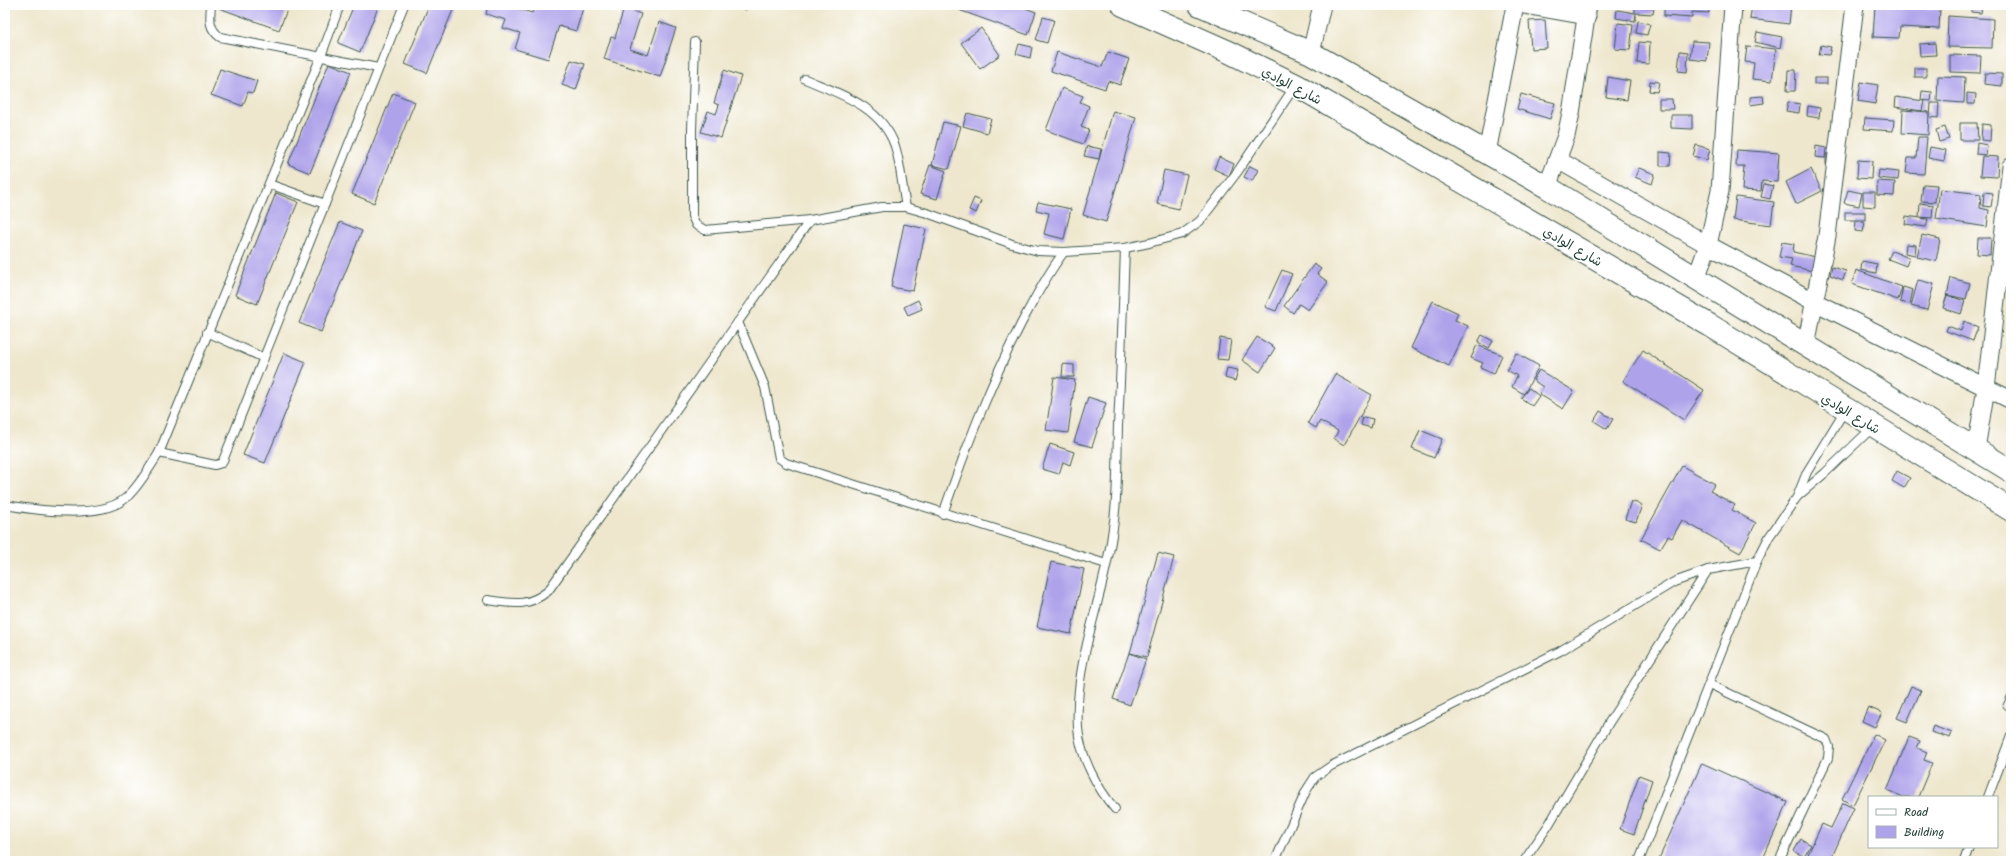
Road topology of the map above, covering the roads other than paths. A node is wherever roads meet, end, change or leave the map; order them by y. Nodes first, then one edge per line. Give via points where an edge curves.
1 (211, 5) edge
2 (340, 5) edge
3 (404, 5) edge
4 (1123, 5) edge
5 (1200, 5) edge
6 (1322, 5) edge
7 (1515, 5) edge
8 (1524, 5) edge
9 (1734, 5) edge
10 (1855, 5) edge
11 (1588, 10) edge
12 (695, 42) dead end
13 (1311, 53) junction
14 (321, 56) junction
15 (378, 68) junction
16 (805, 79) dead end
17 (1296, 85) junction
18 (1487, 153) junction
19 (1558, 160) junction
20 (2011, 166) edge
21 (269, 184) junction
22 (1547, 187) junction
23 (325, 204) junction
24 (906, 207) junction
25 (810, 220) junction
26 (1708, 244) junction
27 (1125, 248) junction
28 (1064, 252) junction
29 (1696, 279) junction
30 (1726, 297) junction
31 (1815, 302) junction
32 (738, 322) junction
33 (1711, 326) junction
34 (1780, 330) junction
35 (207, 332) junction
36 (1806, 346) junction
37 (264, 358) junction
38 (1761, 358) junction
39 (1986, 388) junction
40 (2011, 400) edge
41 (1845, 409) junction
42 (1873, 426) junction
43 (1976, 449) junction
44 (159, 453) junction
45 (2011, 471) edge
46 (1797, 497) junction
47 (5, 505) edge
48 (2011, 510) edge
49 (943, 514) junction
50 (1757, 561) junction
51 (1106, 564) junction
52 (1708, 570) junction
53 (488, 600) dead end
54 (1709, 684) junction
55 (2011, 736) edge
56 (1988, 796) edge
57 (1115, 809) dead end
58 (1969, 848) edge
59 (1275, 861) edge
60 (1524, 861) edge
61 (1640, 861) edge
62 (1779, 861) edge
63 (1964, 861) edge

1 - 14 lane via 209,23 213,32 220,37
2 - 14 lane
3 - 15 lane
4 - 17 main road, شارع الوادي
5 - 13 main road
6 - 13 street
7 - 18 street
8 - 11 street
9 - 26 street via 1720,192
10 - 31 street via 1827,236
11 - 19 street via 1575,97
12 - 25 lane via 692,216 696,225 705,230 714,230
13 - 18 main road
14 - 15 lane
14 - 21 lane
15 - 23 lane
16 - 24 lane via 858,102 876,115 887,129 895,147
17 - 27 lane via 1238,171 1200,221 1182,234
17 - 33 main road, شارع الوادي
18 - 22 main road
19 - 22 street
19 - 26 street
20 - 39 street
21 - 23 lane
21 - 35 lane
22 - 29 main road
23 - 37 lane
24 - 25 lane via 882,207
24 - 28 lane via 1012,244 1038,251
25 - 32 lane
26 - 29 street
26 - 31 street
27 - 28 lane
27 - 51 lane via 1115,507
28 - 49 lane via 1047,274 1000,367 977,420
29 - 30 main road
30 - 33 main road
30 - 34 main road
31 - 36 street
31 - 39 street
32 - 49 lane via 765,387 779,458 786,463
32 - 53 lane via 548,592 538,600 529,602
33 - 38 main road, شارع الوادي
34 - 36 main road
34 - 38 main road
35 - 37 lane
35 - 44 lane
36 - 43 main road
37 - 44 lane via 222,463 215,465
38 - 41 main road, شارع الوادي
39 - 40 street
39 - 43 street
41 - 42 main road, شارع الوادي
41 - 46 lane via 1808,472
42 - 46 lane
42 - 48 main road, شارع الوادي
43 - 45 main road
44 - 47 lane via 129,496 110,506 72,512
46 - 50 lane via 1769,537
49 - 51 lane
50 - 52 lane
50 - 54 lane
51 - 57 lane via 1082,658 1078,728 1081,747 1092,773 1104,796
52 - 59 lane via 1674,582 1560,651 1330,766 1315,777 1306,791
52 - 60 lane via 1610,721 1548,826
54 - 61 lane
54 - 62 lane via 1826,739 1829,747 1828,758
55 - 56 lane
58 - 63 lane

